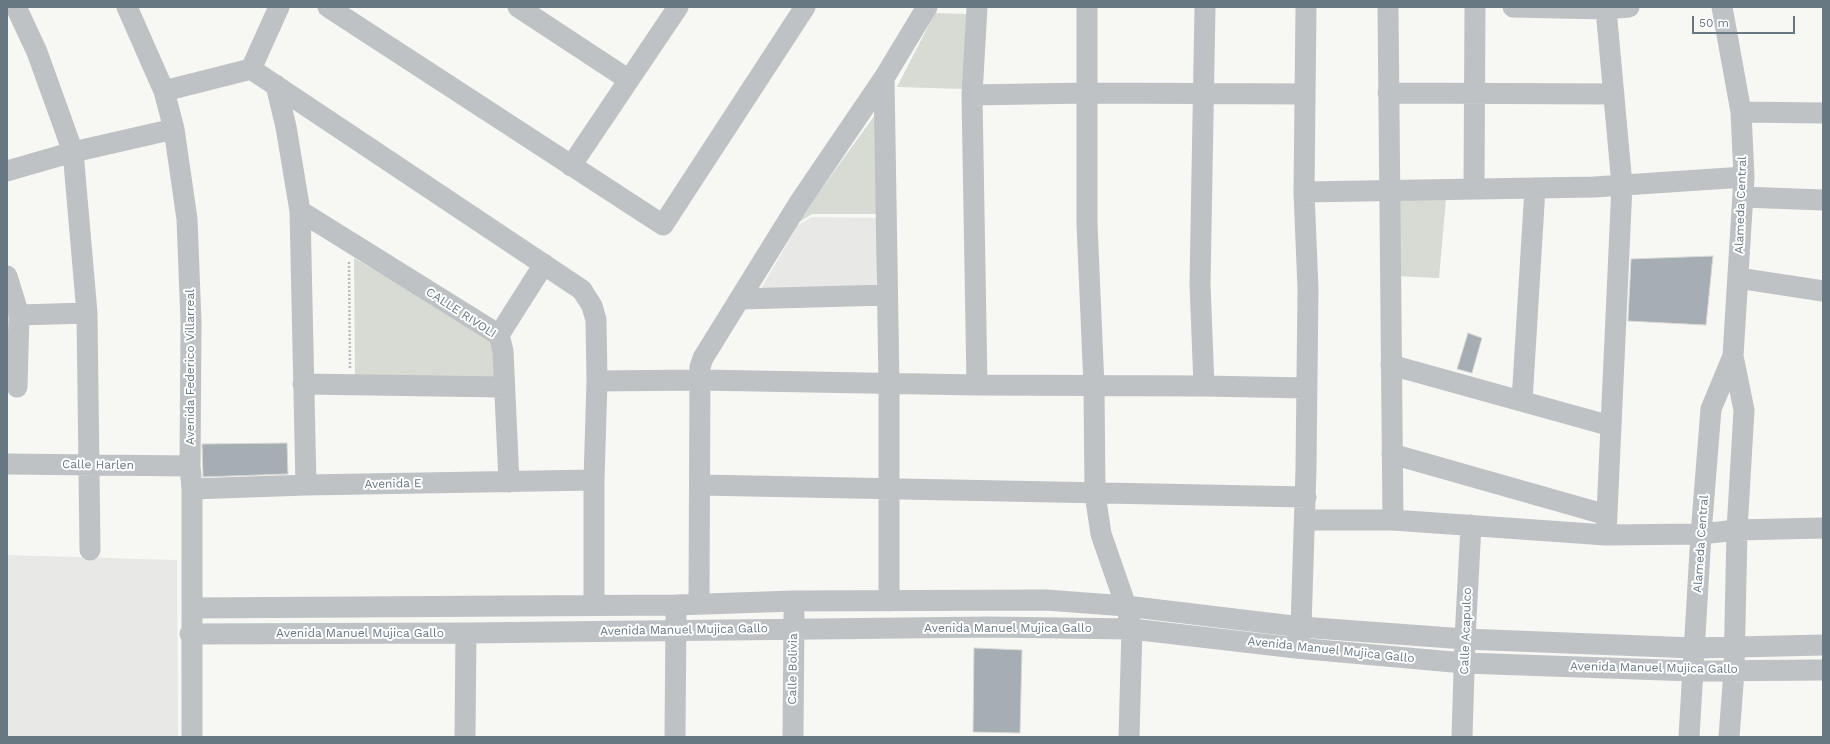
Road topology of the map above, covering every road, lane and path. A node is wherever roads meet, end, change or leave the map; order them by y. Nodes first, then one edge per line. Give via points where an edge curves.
1 (16, 7) edge
2 (127, 7) edge
3 (279, 7) edge
4 (328, 7) edge
5 (518, 7) edge
6 (678, 7) edge
7 (805, 7) edge
8 (927, 7) edge
9 (977, 7) edge
10 (1087, 7) edge
11 (1205, 7) edge
12 (1306, 7) edge
13 (1388, 7) edge
14 (1475, 7) edge
15 (1513, 7) edge
16 (1629, 7) edge
17 (1722, 7) edge
18 (1606, 9) junction
19 (251, 69) junction
20 (884, 78) junction
21 (629, 80) junction
22 (276, 85) junction
23 (164, 91) junction
24 (1087, 93) junction
25 (1388, 93) junction
26 (1305, 94) junction
27 (1474, 94) junction
28 (1614, 94) junction
29 (1203, 95) junction
30 (972, 96) junction
31 (1741, 112) junction
32 (1823, 113) edge
33 (174, 129) junction
34 (73, 152) junction
35 (572, 166) junction
36 (7, 172) edge
37 (1622, 185) junction
38 (1744, 187) junction
39 (1535, 188) junction
40 (1474, 189) junction
41 (1389, 191) junction
42 (1304, 192) junction
43 (1823, 200) edge
44 (300, 211) junction
45 (349, 241) junction
46 (544, 264) junction
47 (7, 276) edge
48 (1738, 278) junction
49 (1823, 291) edge
50 (888, 295) junction
51 (740, 299) junction
52 (86, 313) junction
53 (18, 315) junction
54 (499, 335) junction
55 (1733, 356) junction
56 (1391, 365) junction
57 (700, 380) junction
58 (597, 381) junction
59 (350, 383) junction
60 (303, 384) junction
61 (889, 384) junction
62 (977, 386) junction
63 (1094, 386) junction
64 (1204, 386) junction
65 (17, 387) dead end
66 (504, 387) junction
67 (1307, 388) junction
68 (1522, 401) junction
69 (1611, 426) junction
70 (1392, 454) junction
71 (7, 464) edge
72 (89, 464) junction
73 (190, 466) junction
74 (594, 480) junction
75 (509, 482) junction
76 (306, 485) junction
77 (700, 485) junction
78 (888, 487) junction
79 (192, 489) junction
80 (1095, 494) junction
81 (1306, 497) junction
82 (1305, 520) junction
83 (1393, 520) junction
84 (1471, 525) junction
85 (1606, 525) junction
86 (1823, 528) edge
87 (1737, 530) junction
88 (1701, 534) junction
89 (90, 550) dead end
90 (794, 601) junction
91 (889, 601) junction
92 (699, 604) junction
93 (594, 605) junction
94 (676, 605) junction
95 (1126, 606) junction
96 (192, 608) junction
97 (1301, 627) junction
98 (794, 628) junction
99 (1132, 629) junction
100 (676, 630) junction
101 (466, 633) junction
102 (190, 634) junction
103 (1465, 639) junction
104 (1823, 645) edge
105 (1734, 647) junction
106 (1296, 648) junction
107 (1694, 648) junction
108 (1464, 663) junction
109 (1823, 670) edge
110 (1693, 671) junction
111 (1734, 671) junction
112 (192, 737) edge
113 (465, 737) edge
114 (675, 737) edge
115 (793, 737) edge
116 (1129, 737) edge
117 (1462, 737) edge
118 (1689, 737) edge
119 (1729, 737) edge

1 - 34 street via 37,52
2 - 23 street, Avenida Federico Villarreal
3 - 19 street
4 - 35 street
5 - 21 street
6 - 21 street
7 - 35 street via 663,225
8 - 20 street
9 - 30 street
10 - 24 street
11 - 29 street
12 - 26 street
13 - 25 street
14 - 27 street
15 - 18 street
16 - 18 street
17 - 31 street, Alameda Central
18 - 28 street
19 - 22 street
19 - 23 street
20 - 50 street
20 - 51 street via 799,203
21 - 35 street
22 - 44 street
22 - 46 street
23 - 33 street, Avenida Federico Villarreal
24 - 29 street
24 - 30 street
24 - 63 street via 1087,224
25 - 27 street
25 - 41 street
26 - 29 street
26 - 42 street
27 - 28 street
27 - 40 street
28 - 37 street
29 - 64 street via 1200,284
30 - 62 street
31 - 32 street
31 - 38 street, Alameda Central
33 - 34 street
33 - 73 street, Avenida Federico Villarreal via 187,227 191,322
34 - 36 street
34 - 52 street
37 - 38 street
37 - 39 street
37 - 69 street
38 - 43 street
38 - 48 street, Alameda Central
39 - 40 street
39 - 68 street
40 - 41 street
41 - 42 street
41 - 56 street
42 - 67 street via 1308,289
44 - 45 street, CALLE RIVOLI
44 - 60 street
45 - 54 street, CALLE RIVOLI
45 - 59 path
46 - 54 street
46 - 58 street via 582,290 592,306 596,320
47 - 53 street
48 - 49 street
48 - 55 street, Alameda Central
50 - 51 street
50 - 61 street
51 - 57 street via 703,358
52 - 53 street
52 - 72 street
53 - 65 street
54 - 66 street, CALLE RIVOLI via 503,351
55 - 87 street, Alameda Central via 1744,410
55 - 88 street, Alameda Central via 1711,409
56 - 68 street
56 - 70 street
57 - 58 street
57 - 61 street
57 - 77 street
58 - 74 street
59 - 60 street
59 - 66 street
60 - 76 street
61 - 62 street
61 - 78 street
62 - 63 street
63 - 64 street
63 - 80 street
64 - 67 street
66 - 75 street, CALLE RIVOLI
67 - 81 street
68 - 69 street
69 - 85 street
70 - 83 street
70 - 85 street
71 - 72 street, Calle Harlen
72 - 73 street, Calle Harlen
72 - 89 street
73 - 79 street, Avenida Federico Villarreal
74 - 75 street, Avenida E
74 - 93 street
75 - 76 street, Avenida E
76 - 79 street, Avenida E
77 - 78 street
77 - 92 street
78 - 80 street
78 - 91 street
79 - 96 street, Avenida Federico Villarreal
80 - 81 street
80 - 95 street via 1101,534
81 - 82 street
82 - 83 street
82 - 97 street
83 - 84 street
84 - 85 street
84 - 103 street, Calle Acapulco
85 - 88 street
86 - 87 street
87 - 88 street
87 - 105 street, Alameda Central
88 - 107 street, Alameda Central
90 - 91 street, Avenida Manuel Mujica Gallo
90 - 92 street, Avenida Manuel Mujica Gallo
90 - 98 street, Calle Bolivia
91 - 95 street, Avenida Manuel Mujica Gallo via 1046,600
92 - 94 street, Avenida Manuel Mujica Gallo
93 - 94 street, Avenida Manuel Mujica Gallo
93 - 96 street, Avenida Manuel Mujica Gallo
94 - 100 street
95 - 97 street, Avenida Manuel Mujica Gallo
95 - 99 street
96 - 102 street, Avenida Federico Villarreal
97 - 103 street, Avenida Manuel Mujica Gallo
97 - 106 street
98 - 99 street, Avenida Manuel Mujica Gallo
98 - 100 street, Avenida Manuel Mujica Gallo
98 - 115 street, Calle Bolivia
99 - 106 street, Avenida Manuel Mujica Gallo
99 - 116 street
100 - 101 street, Avenida Manuel Mujica Gallo
100 - 114 street
101 - 102 street, Avenida Manuel Mujica Gallo
101 - 113 street
102 - 112 street, Avenida Federico Villarreal
103 - 107 street, Avenida Manuel Mujica Gallo
103 - 108 street, Calle Acapulco
104 - 105 street, Avenida Manuel Mujica Gallo
105 - 107 street, Avenida Manuel Mujica Gallo
105 - 111 street, Alameda Central
106 - 108 street, Avenida Manuel Mujica Gallo
107 - 110 street, Alameda Central
108 - 110 street, Avenida Manuel Mujica Gallo
108 - 117 street, Calle Acapulco
109 - 111 street, Avenida Manuel Mujica Gallo
110 - 111 street, Avenida Manuel Mujica Gallo
110 - 118 street, Alameda Central
111 - 119 street, Alameda Central

